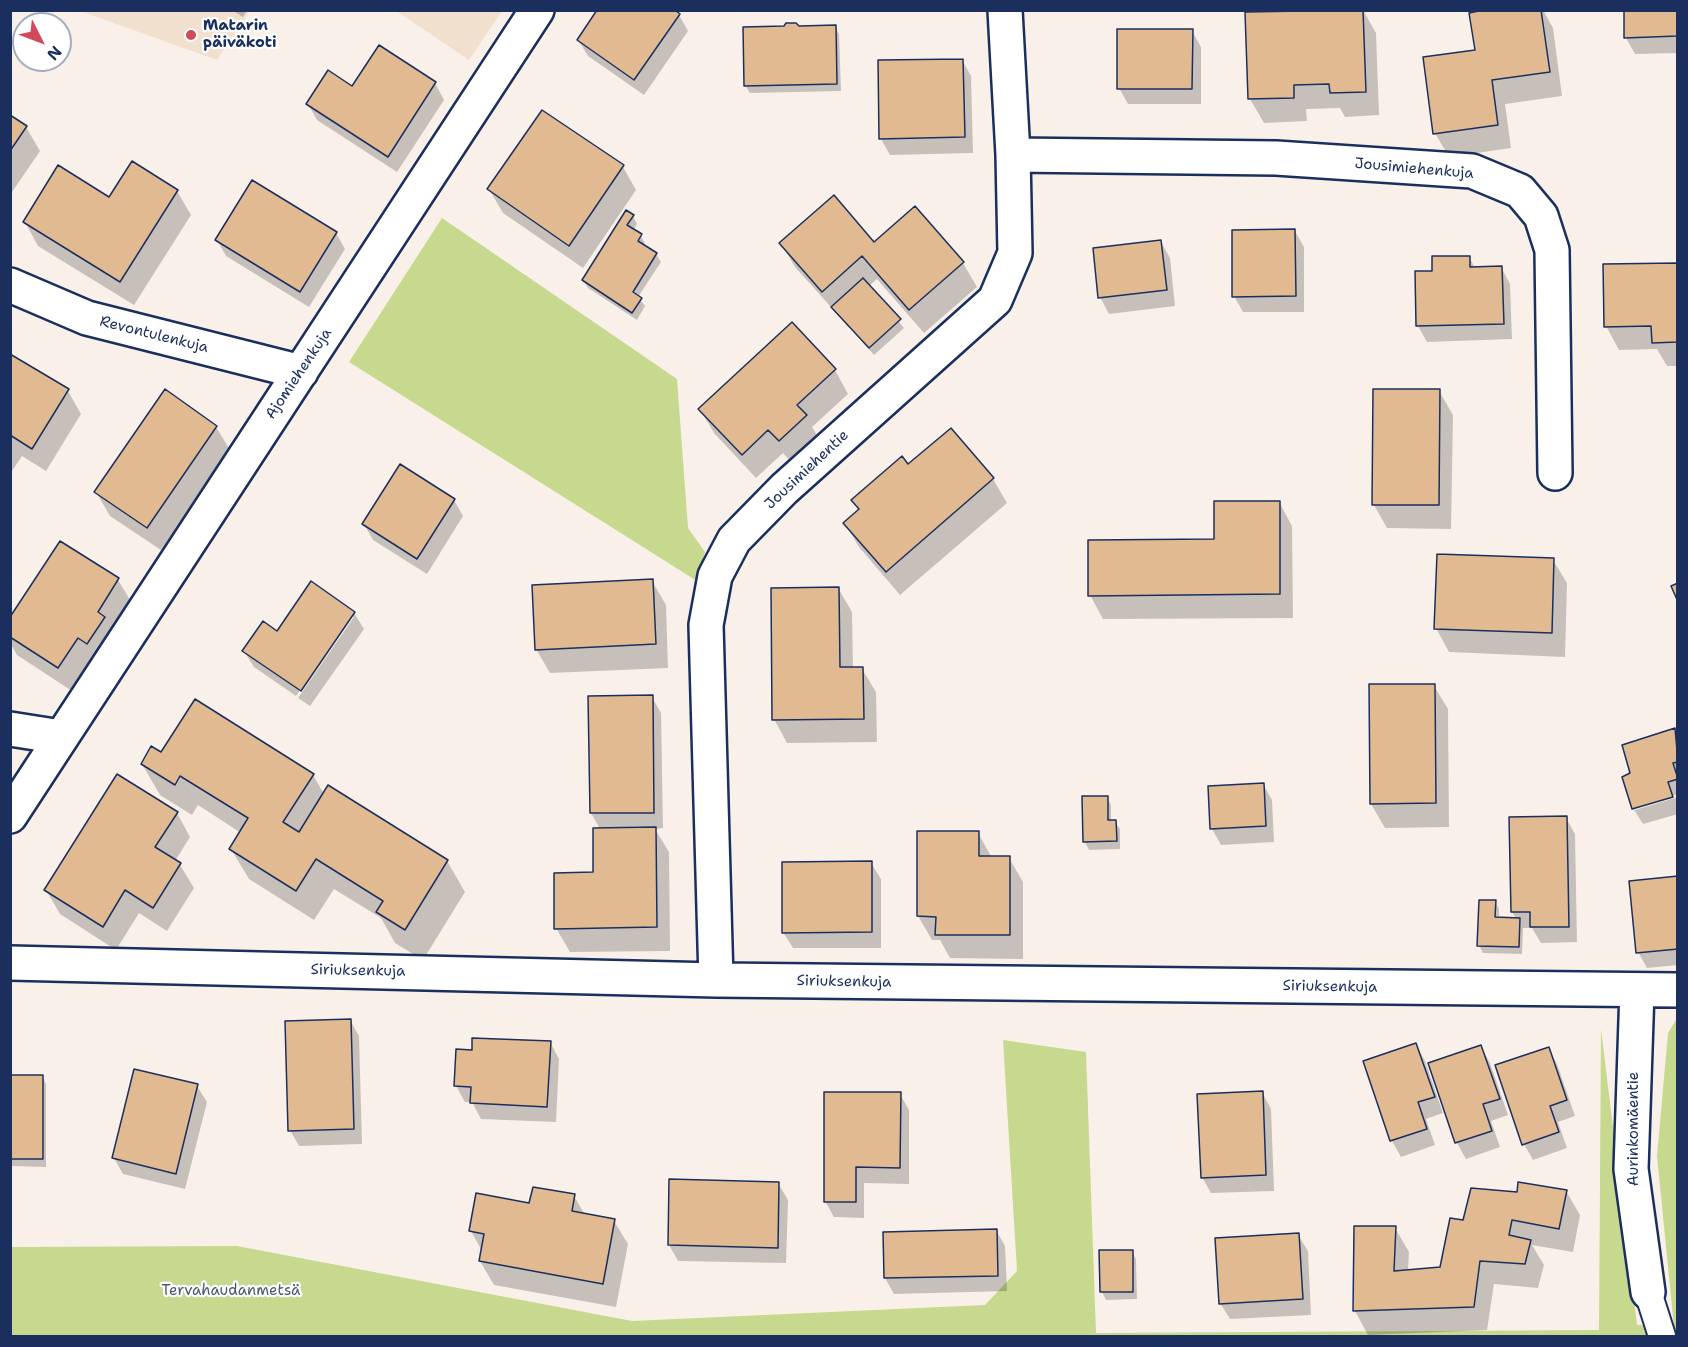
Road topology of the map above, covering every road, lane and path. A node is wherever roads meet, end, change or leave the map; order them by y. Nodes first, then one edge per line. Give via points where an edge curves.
1 (537, 10) edge
2 (1005, 10) edge
3 (1013, 155) junction
4 (10, 285) edge
5 (301, 372) junction
6 (1555, 473) dead end
7 (10, 729) edge
8 (61, 737) junction
9 (10, 816) edge
10 (10, 963) edge
11 (716, 980) junction
12 (1637, 990) junction
13 (1677, 990) edge
14 (1648, 1292) joint
15 (1662, 1336) edge

1 - 5 street, Ajomiehenkuja
2 - 3 street, Jousimiehentie
3 - 6 street, Jousimiehenkuja via 1276,158 1472,171 1520,190 1541,216 1552,250
3 - 11 street, Jousimiehentie via 1015,253 995,300 784,489 734,540 715,576 706,625
4 - 5 street, Revontulenkuja via 87,318
5 - 8 street, Ajomiehenkuja
7 - 8 street
8 - 9 street
10 - 11 street, Siriuksenkuja
11 - 12 street, Siriuksenkuja
12 - 13 street, Siriuksenkuja
12 - 14 street, Aurinkomäentie via 1631,1169
14 - 15 lane, Aurinkomäentie

